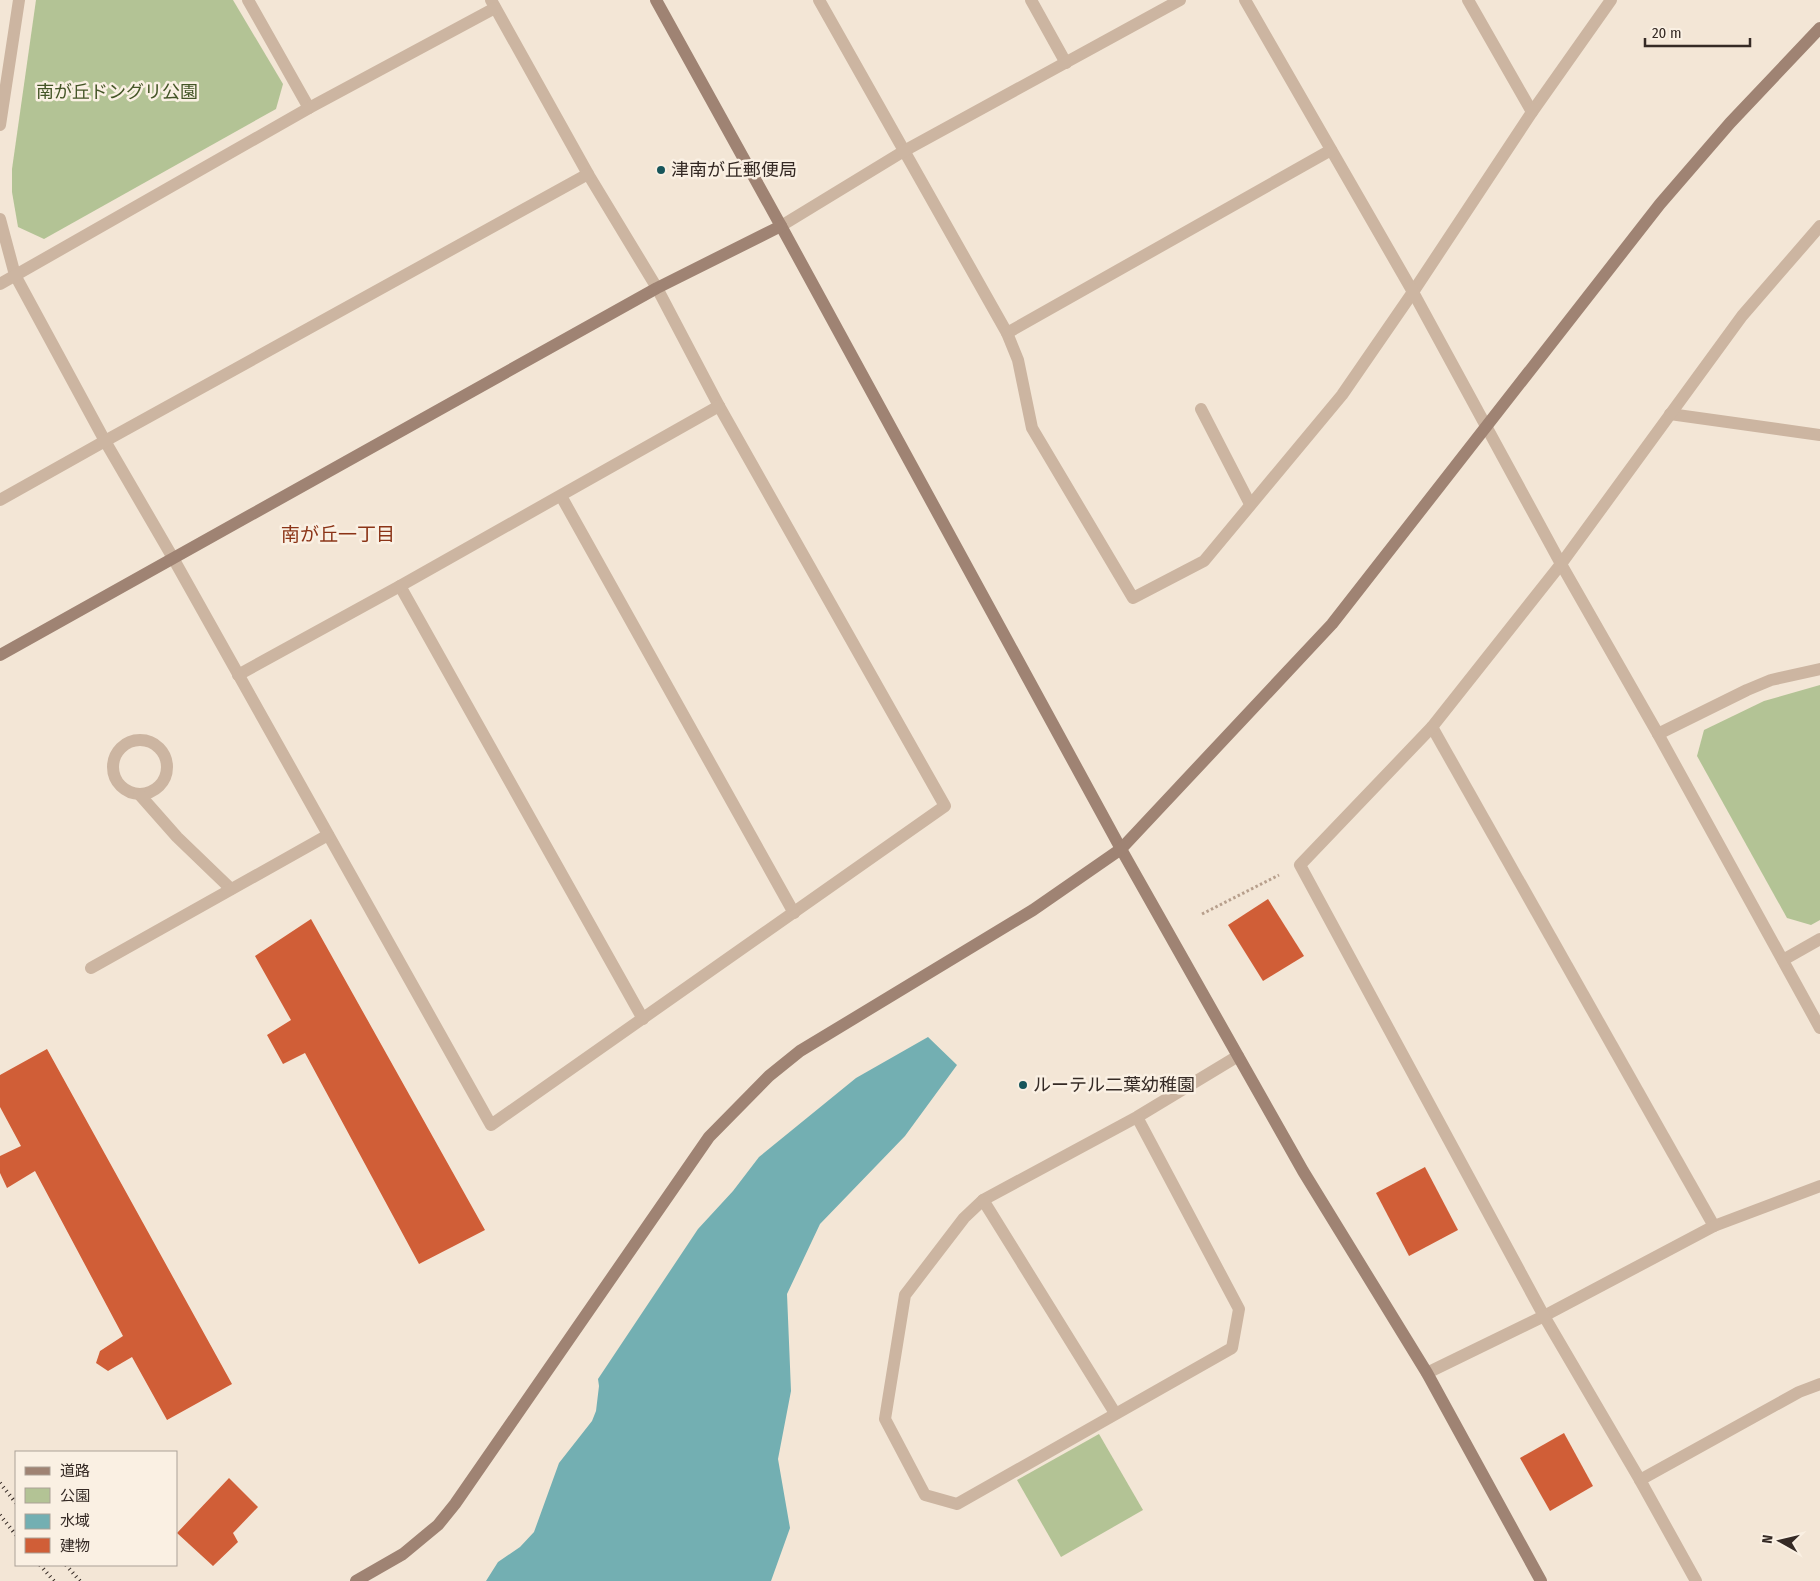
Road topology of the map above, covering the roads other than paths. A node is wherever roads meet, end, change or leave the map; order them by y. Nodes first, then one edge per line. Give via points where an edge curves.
1 (19, 0) edge
2 (248, 0) edge
3 (656, 0) edge
4 (819, 0) edge
5 (1031, 0) edge
6 (1180, 0) edge
7 (1245, 0) edge
8 (1468, 0) edge
9 (1611, 0) edge
10 (493, 4) edge
11 (1820, 28) edge
12 (1066, 63) junction
13 (309, 108) junction
14 (1532, 112) junction
15 (0, 125) edge
16 (1331, 150) junction
17 (904, 151) junction
18 (588, 174) junction
19 (0, 218) edge
20 (781, 226) junction
21 (1820, 226) edge
22 (15, 275) junction
23 (0, 284) edge
24 (657, 288) junction
25 (1413, 292) junction
26 (1007, 333) junction
27 (719, 406) junction
28 (1201, 409) dead end
29 (1670, 414) junction
30 (1486, 428) junction
31 (1820, 435) edge
32 (105, 441) junction
33 (561, 496) junction
34 (0, 500) edge
35 (1250, 504) junction
36 (173, 558) junction
37 (1561, 564) junction
38 (400, 586) junction
39 (0, 655) edge
40 (1820, 669) edge
41 (238, 675) junction
42 (1432, 727) junction
43 (1658, 734) junction
44 (139, 794) junction
45 (328, 835) junction
46 (1121, 849) junction
47 (231, 889) junction
48 (794, 913) junction
49 (1820, 939) edge
50 (1783, 960) junction
51 (91, 968) dead end
52 (643, 1019) junction
53 (1820, 1028) edge
54 (1238, 1056) junction
55 (1137, 1117) junction
56 (1820, 1186) edge
57 (983, 1200) junction
58 (1714, 1226) junction
59 (1544, 1316) junction
60 (1427, 1373) junction
61 (1820, 1384) edge
62 (1115, 1413) junction
63 (1640, 1480) junction
64 (356, 1581) edge
65 (1541, 1581) edge
66 (1696, 1581) edge

1 - 15 street
2 - 13 street
3 - 20 street
4 - 17 street
5 - 12 street
6 - 12 street
7 - 16 street
8 - 14 street
9 - 14 street
10 - 13 street
10 - 18 street
11 - 30 street via 1730,123 1660,204
12 - 17 street
13 - 22 street
14 - 25 street
16 - 25 street
16 - 26 street
17 - 20 street
17 - 26 street
18 - 24 street
18 - 32 street
19 - 22 street
20 - 24 street
20 - 46 street
21 - 29 street via 1742,316
22 - 23 street
22 - 32 street
24 - 27 street
24 - 36 street
25 - 30 street
25 - 35 street via 1342,395
26 - 35 street via 1018,360 1032,428 1133,598 1204,561
27 - 33 street
27 - 48 street via 945,806
28 - 35 street
29 - 31 street
29 - 37 street
30 - 37 street
30 - 46 street via 1332,624
32 - 34 street
32 - 36 street
33 - 38 street
33 - 48 street
36 - 39 street
36 - 41 street
37 - 42 street
37 - 43 street
38 - 41 street
38 - 52 street
40 - 43 street via 1771,680
41 - 45 street
42 - 58 street
42 - 59 street via 1300,866
43 - 50 street
44 - 44 street via 155,789 166,776 166,759 162,751 147,740 129,742 121,747 113,764 117,782 131,793
44 - 47 street via 177,837
45 - 47 street
45 - 52 street via 491,1125
46 - 54 street
46 - 64 street via 1033,910 800,1051 769,1076 709,1136 438,1525 403,1554
47 - 51 street
48 - 52 street
49 - 50 street
50 - 53 street
54 - 55 street
54 - 60 street via 1303,1171
55 - 57 street
55 - 62 street via 1239,1309 1232,1348
56 - 58 street
57 - 62 street
57 - 62 street via 964,1218 905,1295 884,1419 924,1495 957,1504
58 - 59 street
59 - 60 street
59 - 63 street
60 - 65 street
61 - 63 street via 1798,1392
63 - 66 street

